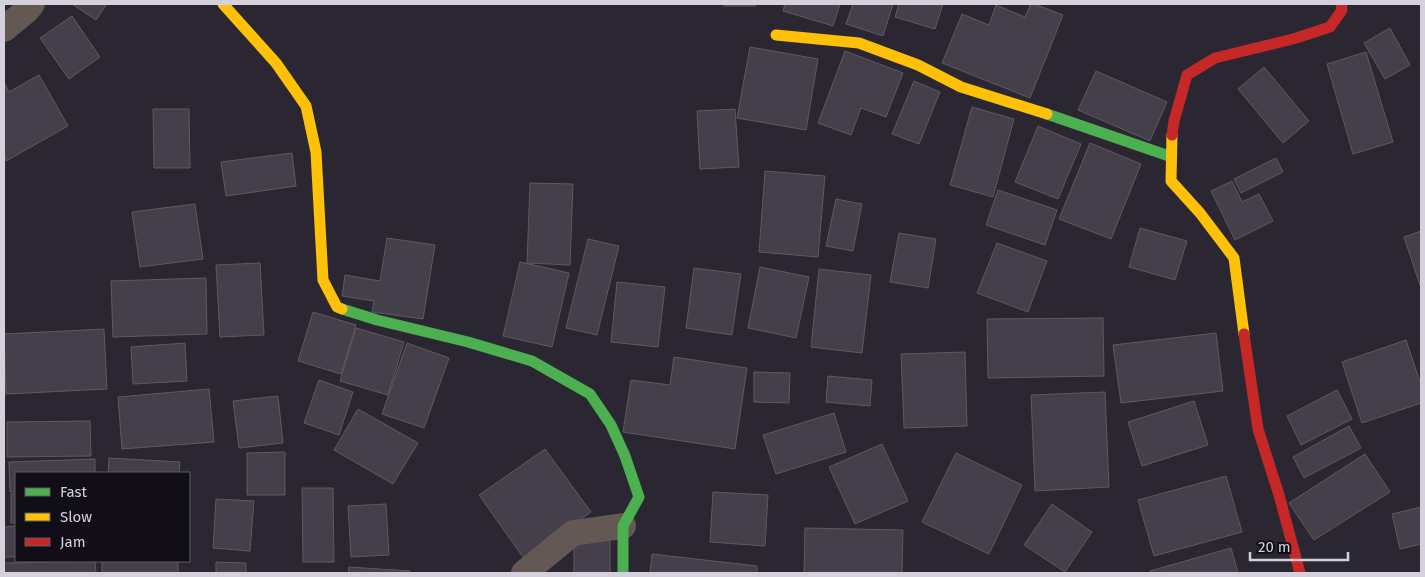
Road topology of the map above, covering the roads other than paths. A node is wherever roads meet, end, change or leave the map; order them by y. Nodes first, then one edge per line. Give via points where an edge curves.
1 (32, 4) edge
2 (223, 4) edge
3 (1341, 4) edge
4 (4, 29) edge
5 (776, 35) dead end
6 (1170, 156) junction
7 (623, 526) junction
8 (524, 573) edge
9 (623, 573) edge
10 (1300, 573) edge

1 - 4 street
2 - 7 street via 276,63 306,106 316,152 323,280 337,307 532,361 590,394 611,425 639,496
3 - 6 street via 1342,10 1330,27 1215,58 1187,75 1175,114
5 - 6 street via 859,43 918,65 961,87
6 - 10 street via 1171,180 1234,258 1258,429
7 - 8 street via 574,533
7 - 9 street

